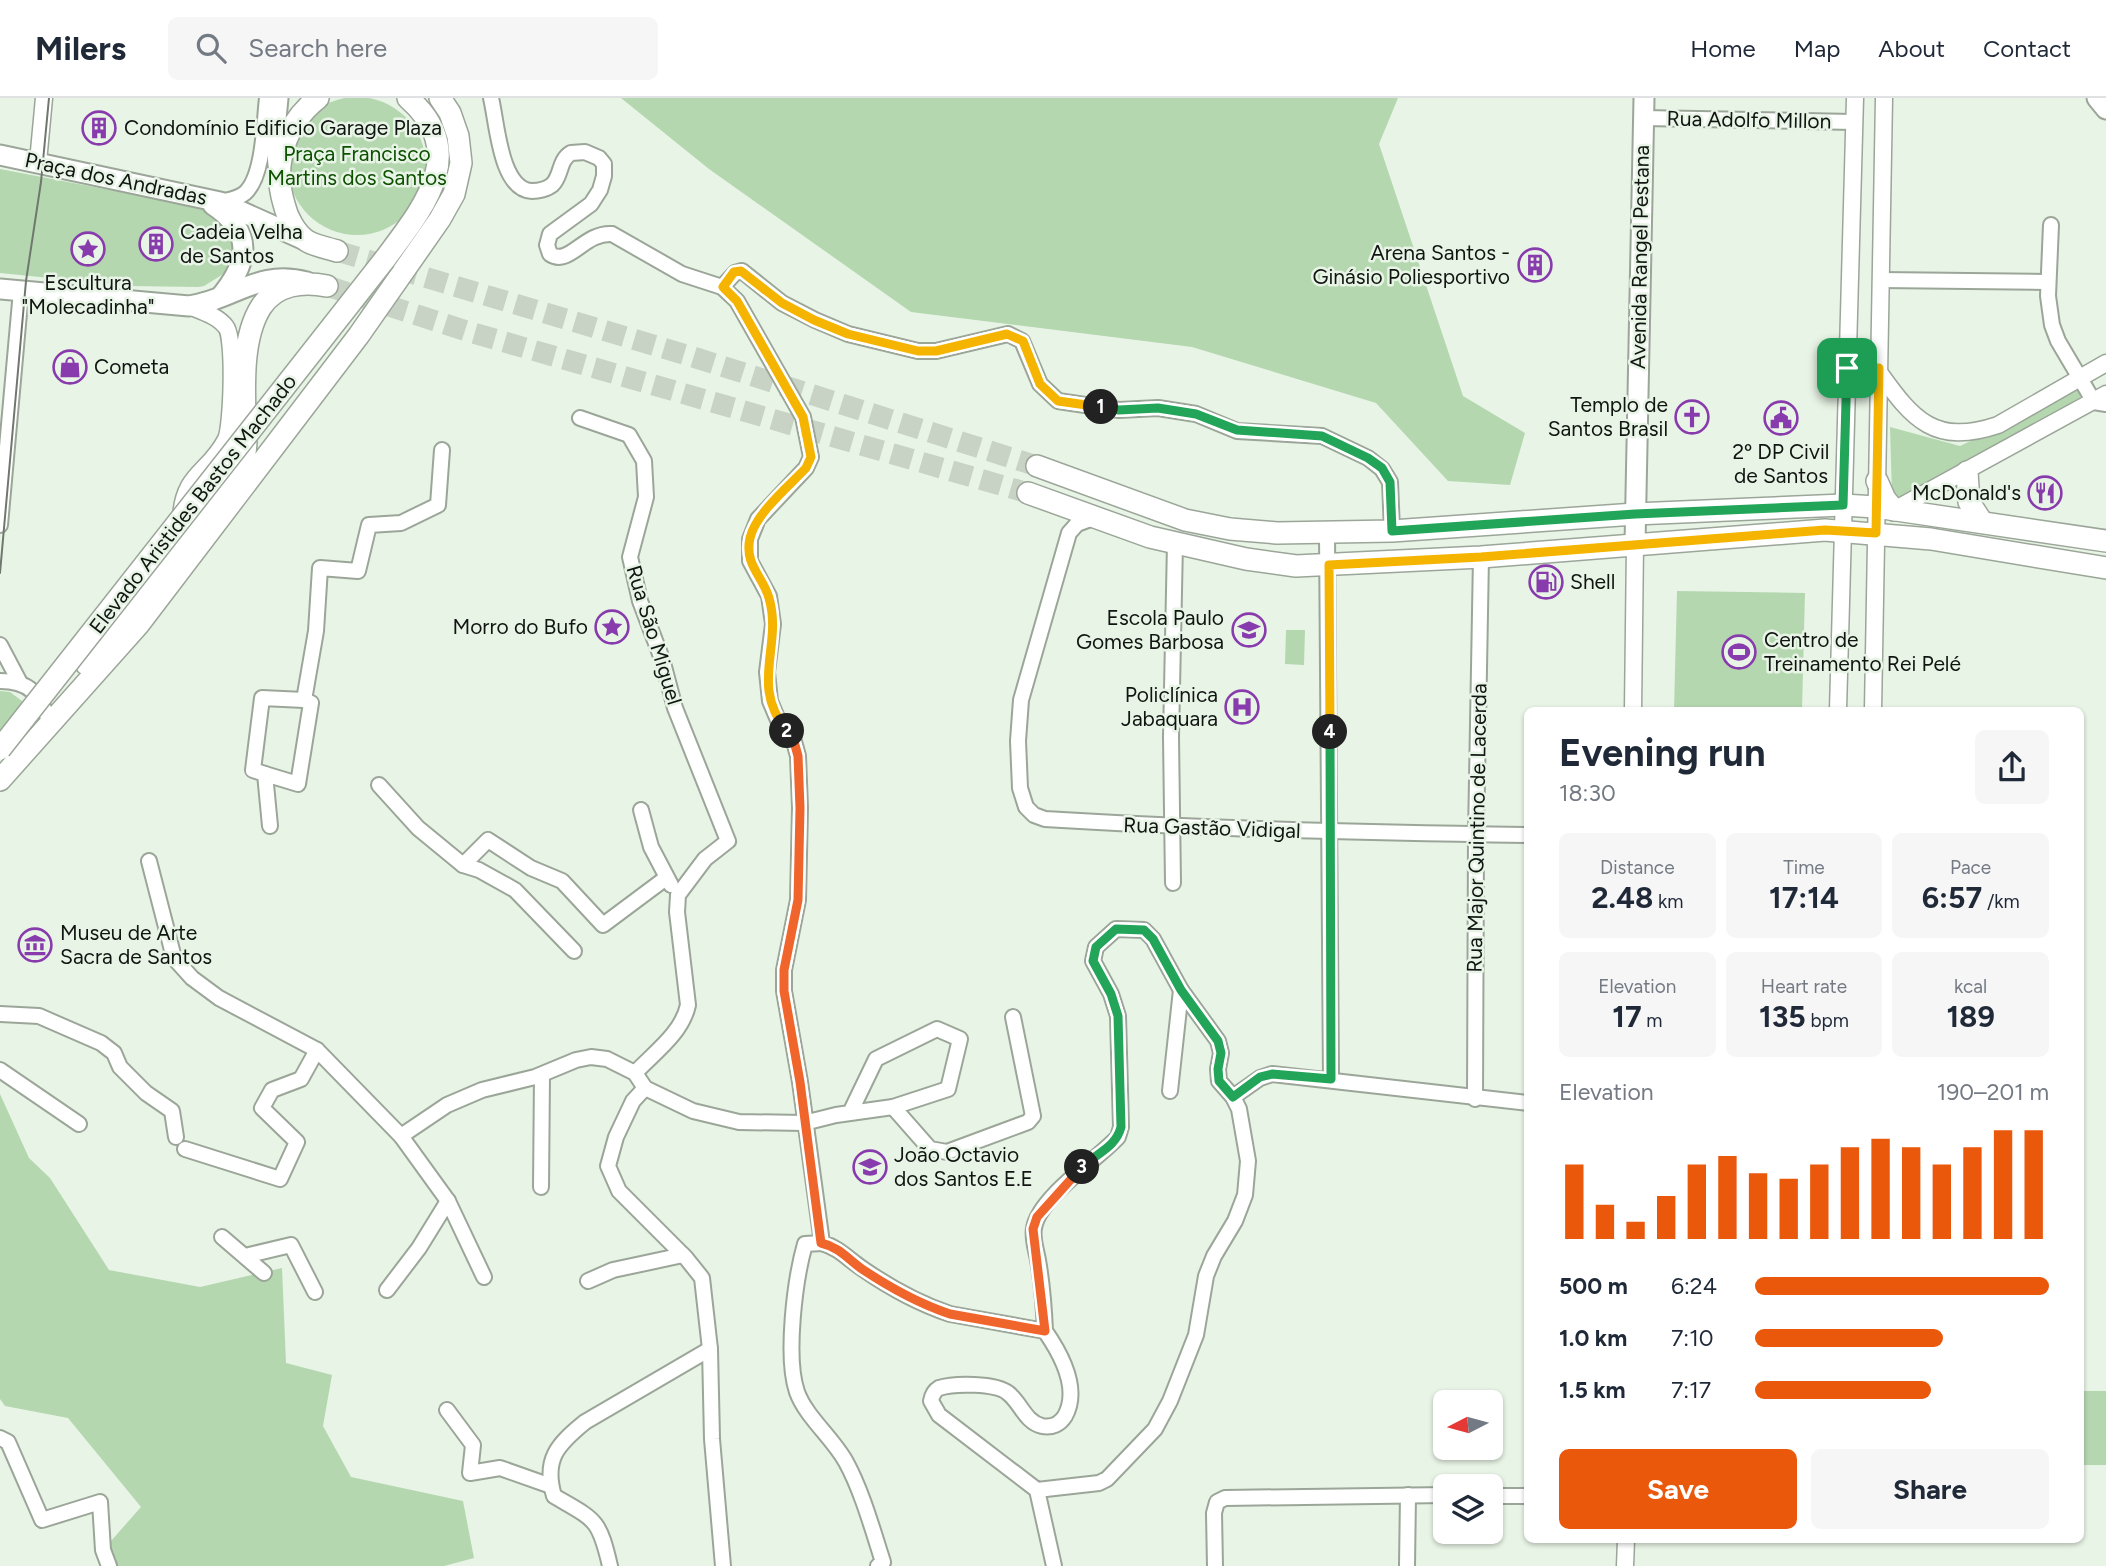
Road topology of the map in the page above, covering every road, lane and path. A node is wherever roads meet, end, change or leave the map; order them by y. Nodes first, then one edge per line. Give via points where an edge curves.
1 (44, 98) edge
2 (267, 98) edge
3 (278, 98) edge
4 (318, 98) edge
5 (408, 98) edge
6 (440, 98) edge
7 (491, 98) edge
8 (1854, 98) edge
9 (1884, 98) edge
10 (2097, 98) edge
11 (1644, 108) edge
12 (2106, 109) edge
13 (1854, 122) junction
14 (0, 155) edge
15 (38, 162) junction
16 (278, 169) junction
17 (212, 200) junction
18 (2051, 225) dead end
19 (307, 241) junction
20 (337, 251) tunnel mouth
21 (1881, 280) junction
22 (2048, 282) junction
23 (318, 284) joint
24 (723, 287) junction
25 (0, 289) edge
26 (21, 291) junction
27 (218, 300) junction
28 (189, 306) junction
29 (2106, 363) edge
30 (1850, 368) junction
31 (1876, 369) junction
32 (2080, 380) junction
33 (2102, 400) edge
34 (580, 418) dead end
35 (442, 450) dead end
36 (1037, 466) tunnel mouth
37 (1967, 472) junction
38 (1877, 481) joint
39 (1028, 493) tunnel mouth
40 (1843, 505) junction
41 (1635, 514) junction
42 (0, 517) edge
43 (1881, 517) junction
44 (1093, 518) junction
45 (1982, 522) junction
46 (0, 525) edge
47 (1837, 530) junction
48 (1392, 531) junction
49 (1327, 533) junction
50 (2106, 541) edge
51 (1175, 543) junction
52 (181, 544) junction
53 (1635, 544) junction
54 (1481, 557) junction
55 (1329, 565) junction
56 (2106, 568) edge
57 (0, 645) edge
58 (0, 681) edge
59 (19, 681) junction
60 (304, 700) junction
61 (1633, 707) edge
62 (1838, 707) edge
63 (1873, 707) edge
64 (51, 720) junction
65 (0, 749) edge
66 (265, 774) junction
67 (0, 780) edge
68 (379, 785) dead end
69 (641, 810) dead end
70 (270, 826) dead end
71 (1171, 827) junction
72 (1329, 833) junction
73 (1476, 835) junction
74 (1524, 835) edge
75 (149, 861) dead end
76 (463, 865) junction
77 (666, 878) junction
78 (1173, 883) dead end
79 (678, 895) junction
80 (574, 951) dead end
81 (1181, 990) junction
82 (0, 1014) edge
83 (1013, 1017) dead end
84 (317, 1050) junction
85 (0, 1070) edge
86 (635, 1073) junction
87 (542, 1075) junction
88 (1331, 1079) junction
89 (645, 1088) junction
90 (1170, 1091) dead end
91 (1233, 1097) junction
92 (1475, 1099) junction
93 (1524, 1103) edge
94 (893, 1107) junction
95 (850, 1113) junction
96 (804, 1123) junction
97 (79, 1124) dead end
98 (401, 1136) junction
99 (541, 1187) dead end
100 (448, 1201) junction
101 (222, 1237) dead end
102 (821, 1243) junction
103 (683, 1255) junction
104 (245, 1256) junction
105 (264, 1273) dead end
106 (484, 1278) dead end
107 (588, 1281) dead end
108 (387, 1290) dead end
109 (315, 1292) dead end
110 (1045, 1331) junction
111 (710, 1349) junction
112 (447, 1410) dead end
113 (0, 1438) edge
114 (1037, 1490) junction
115 (552, 1491) junction
116 (1408, 1494) junction
117 (1433, 1495) edge
118 (1503, 1496) edge
119 (1524, 1496) edge
120 (1626, 1543) edge
121 (109, 1566) edge
122 (610, 1566) edge
123 (723, 1566) edge
124 (878, 1566) edge
125 (1054, 1566) edge
126 (1215, 1566) edge
127 (1407, 1566) edge
128 (1625, 1566) edge

1 - 15 street
2 - 17 street via 252,185 241,196
3 - 16 main road
4 - 16 main road via 292,125
5 - 65 main road, Elevado Aristides Bastos Machado, bridge via 432,131 437,152 434,187 427,201
6 - 64 main road via 458,136 461,163 446,209 359,335 139,624
7 - 24 street via 505,165 519,187 536,191 551,185 571,153 589,153 604,164 602,185 591,204 549,236 548,250 553,256 565,258 587,239 612,234 682,274
8 - 13 street
9 - 21 street
10 - 12 main road
11 - 13 street, Rua Adolfo Millon
11 - 41 main road, Avenida Rangel Pestana
13 - 30 street
14 - 15 main road, Praça dos Andradas
15 - 17 main road, Praça dos Andradas
16 - 19 main road via 286,211
17 - 19 main road, Praça dos Andradas
17 - 27 main road via 233,222 243,244 241,267
18 - 22 street
19 - 20 main road
21 - 22 street
21 - 31 street
22 - 32 street via 2054,333
23 - 27 main road via 284,277 267,279
23 - 52 main road via 281,290 268,298 257,314 246,369 243,460
24 - 48 street via 734,272 741,271 782,303 814,320 848,334 918,351 1007,334 1023,341 1040,384 1058,401 1119,410 1158,408 1196,414 1237,430 1322,436 1382,468 1390,482
24 - 96 street via 737,301 803,417 811,457 758,519 750,539 750,561 769,596 773,624 767,672 770,701 793,738 798,756 798,900 784,991
25 - 26 main road
26 - 28 main road
26 - 42 street
27 - 28 main road
28 - 52 street via 211,316 231,336 230,419 228,437 187,487
29 - 32 street
30 - 31 street
30 - 40 street
31 - 32 street via 1899,402 1926,425 1943,431 1979,432 1998,425
31 - 38 street
32 - 33 street
33 - 37 street
34 - 79 street, Rua São Miguel via 629,435 644,461 646,497 630,557 675,708 728,841 705,859
35 - 60 street via 438,505 401,523 369,525 358,571 320,568 317,625
36 - 49 main road via 1185,520 1242,530
37 - 43 street
37 - 45 main road via 1969,502
38 - 43 main road via 1885,499
39 - 44 main road
40 - 41 main road
40 - 43 main road
40 - 47 street
41 - 48 main road
41 - 53 main road, Avenida Rangel Pestana
42 - 46 street
43 - 45 main road
43 - 47 main road
43 - 56 main road via 1931,539
43 - 63 street
44 - 51 main road
44 - 71 street, Rua Gastão Vidigal via 1069,533 1021,700 1020,788 1026,807 1045,819
45 - 50 main road
47 - 53 main road
47 - 62 street
48 - 49 main road
49 - 55 street
51 - 55 main road via 1260,561
51 - 71 street
52 - 64 main road via 74,679
53 - 54 main road
53 - 61 street, Avenida Rangel Pestana
54 - 55 main road
54 - 73 street, Rua Major Quintino de Lacerda
55 - 72 street
57 - 59 street
58 - 59 street
59 - 64 street via 33,692
60 - 66 street via 312,703 298,784
60 - 66 street via 262,698 253,770
64 - 67 main road
66 - 70 street
68 - 76 street via 418,828
69 - 77 street
71 - 72 street, Rua Gastão Vidigal
71 - 78 street
72 - 73 street, Rua Gastão Vidigal
72 - 88 street
73 - 74 street, Rua Gastão Vidigal
73 - 92 street, Rua Major Quintino de Lacerda
75 - 84 street via 174,958 219,998
76 - 77 street via 488,841 562,881 603,925
76 - 80 street via 515,890
77 - 79 street
79 - 86 street via 688,1005 685,1019
81 - 90 street
81 - 91 street via 1218,1041 1219,1081
81 - 110 street via 1144,930 1116,929 1096,947 1093,961 1118,1016 1121,1127 1118,1137 1065,1183 1037,1217 1033,1229
82 - 84 street via 39,1016 101,1043 145,1093 172,1111 180,1143 280,1179 297,1142 262,1108 272,1090 301,1079
83 - 94 street via 1033,1116 1028,1122 947,1152 930,1149
84 - 98 street
85 - 97 street
86 - 87 street via 607,1059 591,1057
86 - 89 street
87 - 98 street via 482,1090 447,1105
87 - 99 street
88 - 91 street via 1272,1074 1260,1077
88 - 92 street
89 - 96 street via 693,1111 739,1122
89 - 103 street via 632,1101 608,1166 619,1191
91 - 114 street via 1248,1161 1245,1195 1206,1276 1196,1335 1170,1401 1155,1429 1107,1479
92 - 93 street
94 - 95 street
94 - 95 street via 948,1089 960,1039 937,1028 876,1059
95 - 96 street
96 - 102 street
98 - 100 street
100 - 106 street
100 - 108 street
101 - 104 street
102 - 110 street via 835,1246 862,1269 936,1310
102 - 124 street via 805,1244 798,1268 793,1337 797,1392 847,1463 883,1562
103 - 107 street via 613,1270
103 - 111 street via 702,1278
104 - 105 street
104 - 109 street via 291,1245
110 - 114 street via 1068,1378 1072,1402 1054,1426 1032,1422 1011,1395 998,1387 938,1389 931,1401 939,1415
111 - 115 street via 572,1433 551,1461
111 - 123 street
112 - 115 street via 473,1445 470,1474 500,1468
113 - 121 street via 8,1442 42,1520 100,1502 103,1550
114 - 125 street
115 - 122 street via 595,1521
116 - 117 street
116 - 126 street via 1225,1498 1217,1502 1214,1513
116 - 127 street
118 - 119 street
120 - 128 street

